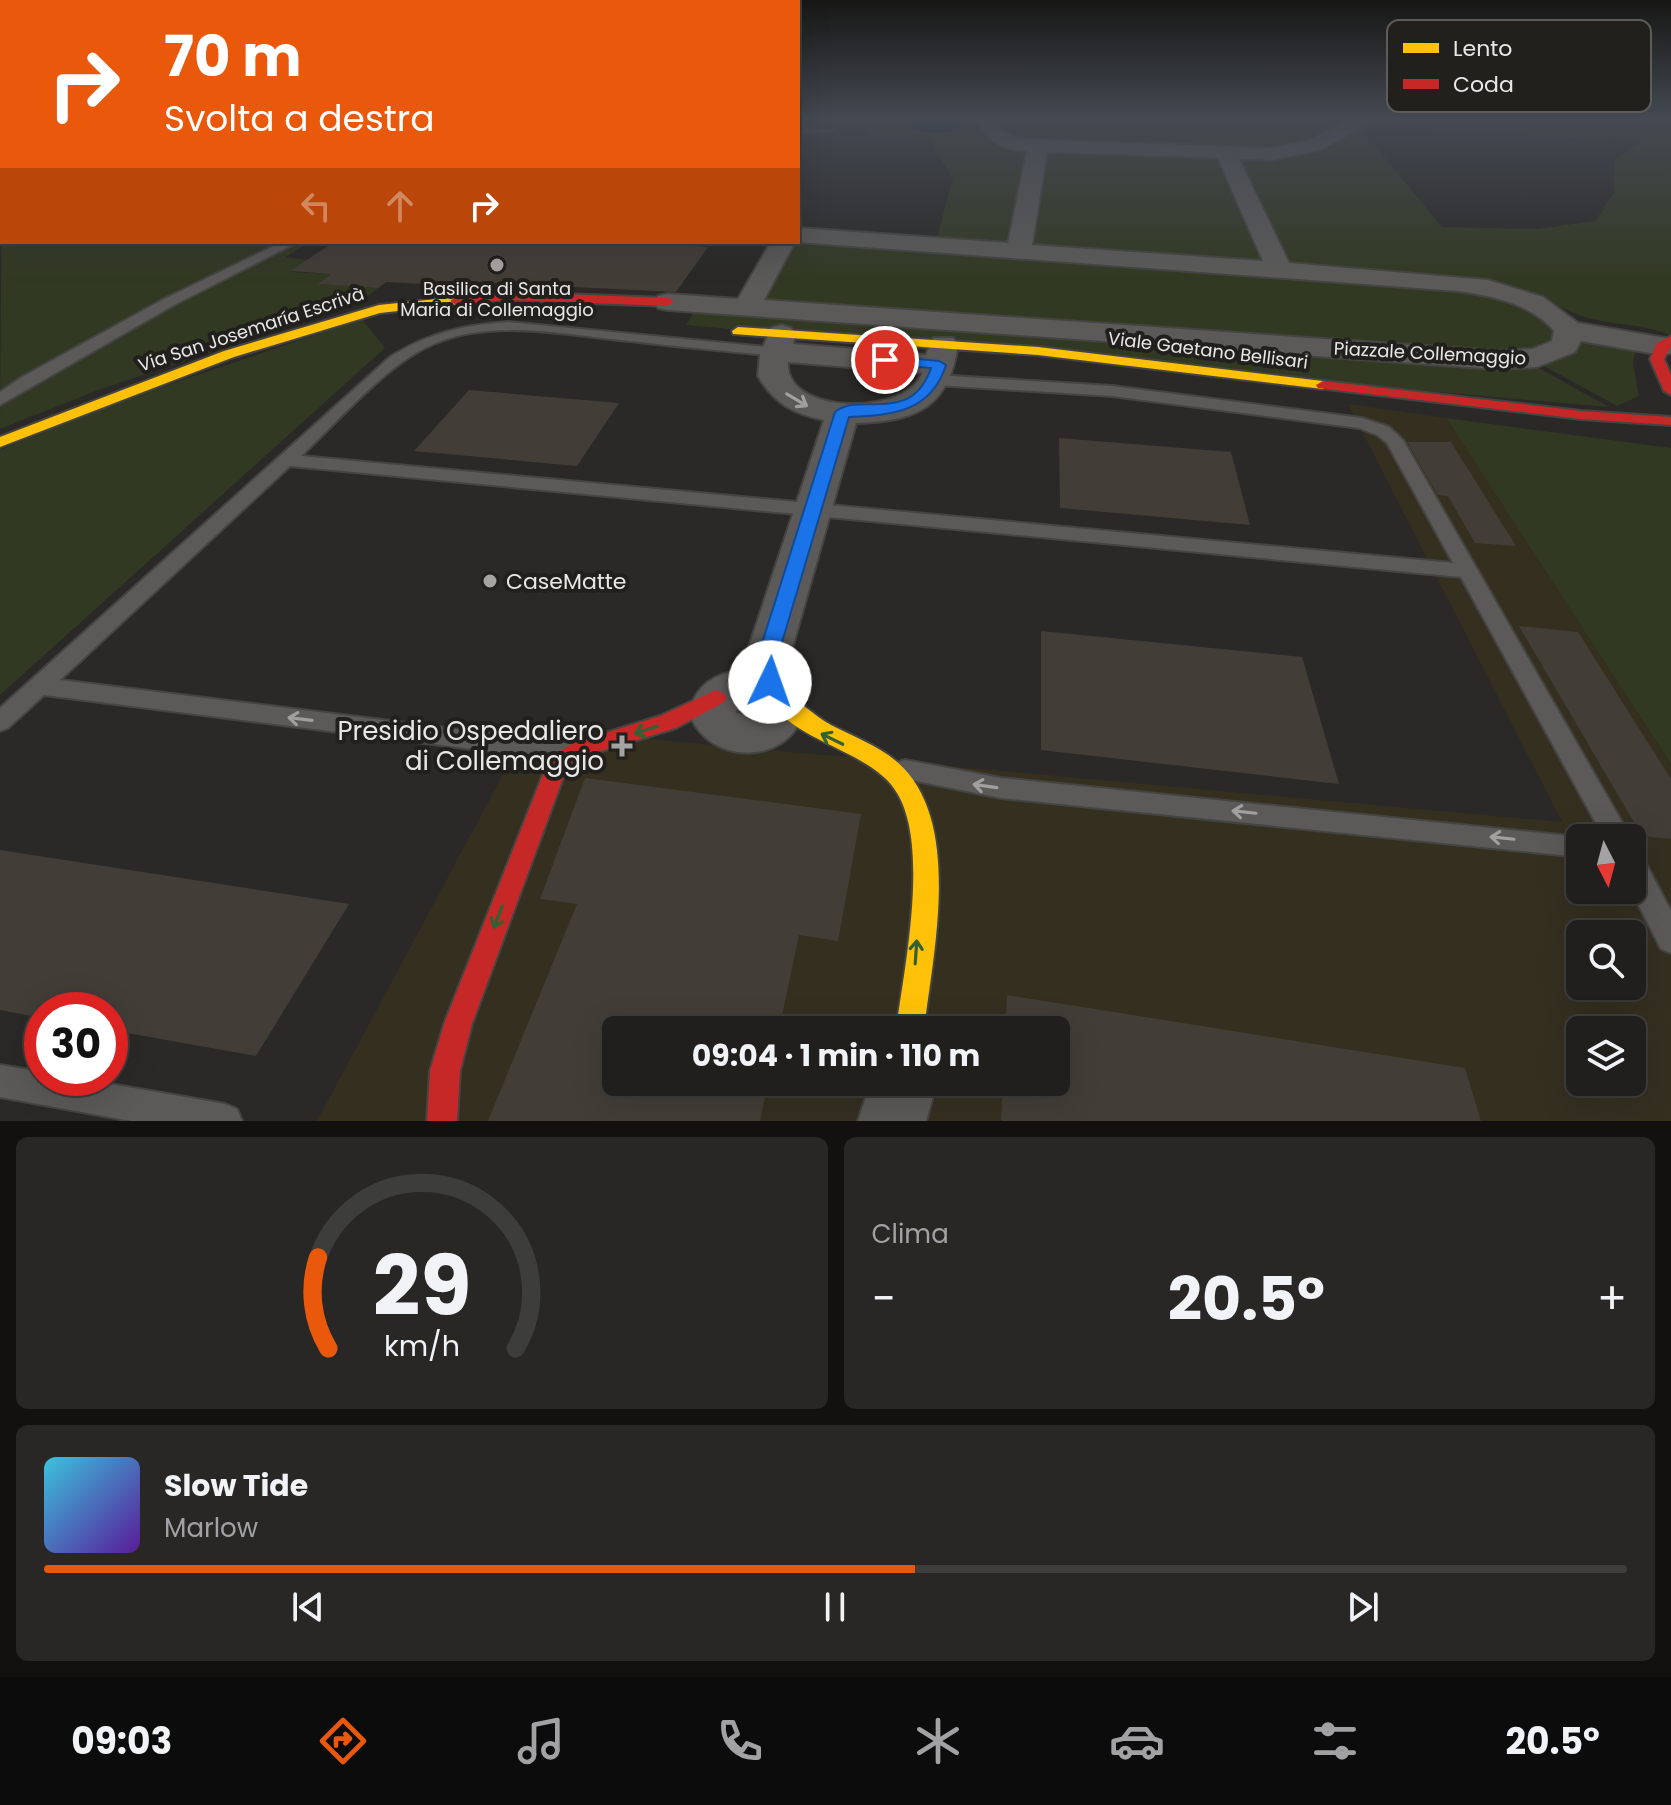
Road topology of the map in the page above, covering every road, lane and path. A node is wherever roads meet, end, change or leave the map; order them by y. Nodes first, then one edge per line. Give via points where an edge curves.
1 (1033, 171) edge
2 (1235, 171) edge
3 (800, 235) edge
4 (288, 244) edge
5 (782, 244) edge
6 (1019, 251) junction
7 (1280, 270) junction
8 (668, 302) joint
9 (743, 318) junction
10 (1569, 330) junction
11 (778, 343) junction
12 (1667, 343) edge
13 (939, 363) junction
14 (1671, 391) edge
15 (0, 400) edge
16 (843, 412) junction
17 (1671, 421) edge
18 (0, 442) edge
19 (286, 460) junction
20 (813, 509) junction
21 (1469, 571) junction
22 (38, 686) junction
23 (754, 687) junction
24 (0, 722) edge
25 (572, 753) junction
26 (886, 765) junction
27 (1610, 824) edge
28 (1566, 845) edge
29 (1646, 891) edge
30 (1671, 940) edge
31 (911, 1016) edge
32 (0, 1081) edge
33 (900, 1096) edge
34 (225, 1121) edge
35 (442, 1121) edge
36 (892, 1121) edge

1 - 6 street
2 - 7 street
3 - 6 street
4 - 15 lane via 180,296
5 - 9 street
6 - 7 street
7 - 10 street via 1484,287 1538,306
8 - 9 street, Piazzale Collemaggio
8 - 18 street, Via San Josemaría Escrivà via 508,296 379,309 187,369
9 - 10 street, Piazzale Collemaggio via 1497,360 1549,355 1565,346
9 - 11 street
10 - 12 street
11 - 13 street
11 -> 16 street via 773,374 787,394 809,406
11 - 19 lane via 533,329 454,334 404,353
12 - 14 street via 1657,363
13 - 16 street via 921,397 903,406
13 - 17 street, Viale Gaetano Bellisari via 1065,354
13 - 21 lane via 1362,423 1383,431 1394,440
16 - 20 street
19 - 20 lane
19 - 22 lane
20 - 21 lane
20 - 23 street
21 - 27 lane
22 - 24 lane
25 -> 22 lane
23 -> 25 street
26 -> 23 street via 814,730
25 -> 35 street via 557,765 465,1001 445,1071
28 -> 26 lane via 1001,788
31 -> 26 street via 923,831 912,792
29 - 30 lane
32 - 34 lane
33 - 36 street

